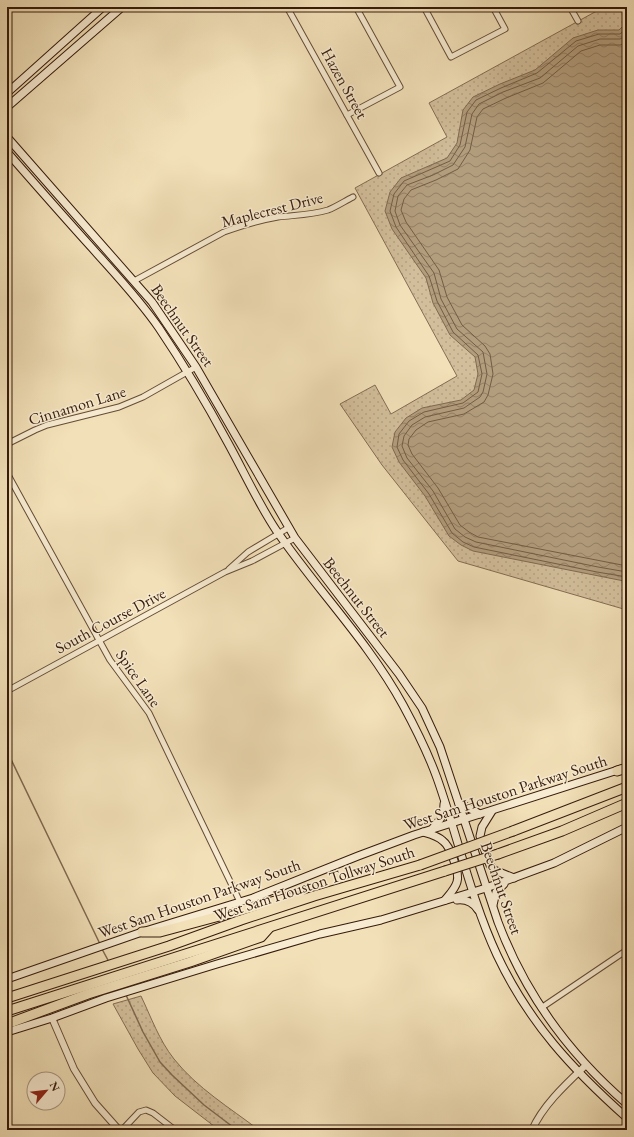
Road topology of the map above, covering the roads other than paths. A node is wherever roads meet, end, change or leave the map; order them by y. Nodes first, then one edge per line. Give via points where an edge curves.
1 (103, 7) edge
2 (122, 7) edge
3 (287, 7) edge
4 (356, 7) edge
5 (424, 7) edge
6 (493, 7) edge
7 (570, 7) edge
8 (578, 21) dead end
9 (50, 55) junction
10 (57, 63) junction
11 (7, 93) edge
12 (7, 107) edge
13 (347, 115) junction
14 (7, 136) edge
15 (7, 152) edge
16 (379, 173) dead end
17 (49, 184) junction
18 (41, 190) junction
19 (353, 197) dead end
20 (99, 240) junction
21 (91, 247) junction
22 (115, 273) junction
23 (134, 281) junction
24 (196, 367) junction
25 (187, 372) junction
26 (236, 436) junction
27 (227, 441) junction
28 (7, 444) edge
29 (7, 473) edge
30 (288, 528) junction
31 (278, 533) junction
32 (295, 538) junction
33 (286, 544) junction
34 (225, 572) junction
35 (357, 619) junction
36 (350, 626) junction
37 (99, 641) junction
38 (406, 684) junction
39 (7, 691) edge
40 (396, 691) junction
41 (627, 767) edge
42 (617, 771) joint
43 (627, 787) edge
44 (444, 798) junction
45 (459, 803) junction
46 (627, 803) edge
47 (492, 811) junction
48 (480, 814) junction
49 (464, 820) junction
50 (452, 823) junction
51 (627, 827) edge
52 (431, 830) junction
53 (423, 832) junction
54 (512, 879) junction
55 (486, 888) junction
56 (473, 892) junction
57 (314, 896) junction
58 (444, 900) junction
59 (240, 902) junction
60 (493, 907) junction
61 (481, 914) junction
62 (269, 927) junction
63 (142, 932) junction
64 (508, 948) junction
65 (627, 950) edge
66 (496, 953) junction
67 (7, 979) edge
68 (140, 983) junction
69 (7, 998) edge
70 (541, 1008) junction
71 (7, 1011) edge
72 (531, 1015) junction
73 (52, 1018) junction
74 (7, 1024) edge
75 (7, 1032) edge
76 (586, 1065) junction
77 (578, 1073) junction
78 (627, 1104) edge
79 (627, 1118) edge
80 (119, 1130) edge
81 (122, 1130) edge
82 (175, 1130) edge
83 (532, 1130) edge

1 - 9 main road
2 - 10 main road
3 - 13 street, Hazen Street
4 - 13 street via 400,87
5 - 6 street via 451,57 505,29
7 - 8 street
9 - 10 main road
9 - 11 main road
10 - 12 main road
13 - 16 street, Hazen Street
14 - 17 main road, Beechnut Street
15 - 18 main road, Beechnut Street
17 - 18 main road
17 - 20 main road, Beechnut Street
18 - 21 main road, Beechnut Street
19 - 23 street, Maplecrest Drive via 318,213 278,217 237,227 204,242
20 - 21 main road
20 - 23 main road, Beechnut Street
21 - 22 main road, Beechnut Street
22 - 23 main road via 120,273 130,283
22 - 25 main road, Beechnut Street via 158,328
23 - 24 main road, Beechnut Street via 152,302
24 - 25 street, Cinnamon Lane
24 - 26 main road, Beechnut Street
25 - 27 main road, Beechnut Street
25 - 28 street, Cinnamon Lane via 143,397 119,407 47,425
26 - 27 main road
26 - 30 main road, Beechnut Street
27 - 31 main road, Beechnut Street
29 - 37 street, Spice Lane
30 - 31 street, South Course Drive
30 - 32 main road, Beechnut Street
31 - 33 main road, Beechnut Street
31 - 34 street, South Course Drive via 248,552
32 - 33 street, South Course Drive
32 - 35 main road, Beechnut Street
33 - 34 street, South Course Drive
33 - 36 main road, Beechnut Street
34 - 37 street, South Course Drive
35 - 36 main road
35 - 38 main road, Beechnut Street
36 - 40 main road, Beechnut Street
37 - 39 street, South Course Drive
37 - 59 street, Spice Lane via 149,713
38 - 40 main road
38 - 45 main road, Beechnut Street via 422,708 435,735
40 - 44 main road, Beechnut Street via 425,746
41 - 42 highway
42 - 47 main road, West Sam Houston Parkway South
43 - 57 highway, West Sam Houston Tollway South, bridge via 420,865
44 - 50 main road, Beechnut Street
44 - 52 main road via 443,815
45 - 48 main road
45 - 49 main road, Beechnut Street
46 - 62 highway, West Sam Houston Tollway South, bridge via 562,831 498,854
47 - 48 main road, West Sam Houston Parkway South
47 - 54 main road via 482,827 480,836 490,865 494,870
48 - 49 main road, West Sam Houston Parkway South
49 - 50 main road, West Sam Houston Parkway South
49 - 55 main road, Beechnut Street
50 - 52 main road, West Sam Houston Parkway South
50 - 56 main road, Beechnut Street
51 - 54 main road via 554,863
52 - 53 main road, West Sam Houston Parkway South
53 - 58 main road via 442,840 450,850 455,864 457,881
53 - 59 main road, West Sam Houston Parkway South
54 - 55 main road
54 - 60 main road via 496,892
55 - 56 main road
55 - 60 main road, Beechnut Street
56 - 58 main road
56 - 61 main road, Beechnut Street
57 - 63 highway via 286,898 160,932
57 - 69 highway, West Sam Houston Tollway South
58 - 61 main road via 464,900
58 - 68 main road via 381,920
59 - 63 main road, West Sam Houston Parkway South
60 - 64 main road, Beechnut Street
61 - 66 main road, Beechnut Street
62 - 68 highway via 260,937
62 - 71 highway, West Sam Houston Tollway South
63 - 67 main road, West Sam Houston Parkway South
64 - 66 main road
64 - 70 main road, Beechnut Street
65 - 70 street
66 - 72 main road, Beechnut Street
68 - 73 main road
68 - 74 highway via 105,989
70 - 72 main road
70 - 76 main road, Beechnut Street
72 - 77 main road, Beechnut Street via 546,1037
73 - 75 main road
73 - 80 street via 74,1069 96,1103
76 - 77 street
76 - 78 main road, Beechnut Street
77 - 79 main road, Beechnut Street
77 - 83 street via 547,1107
81 - 82 street via 139,1112 146,1110

